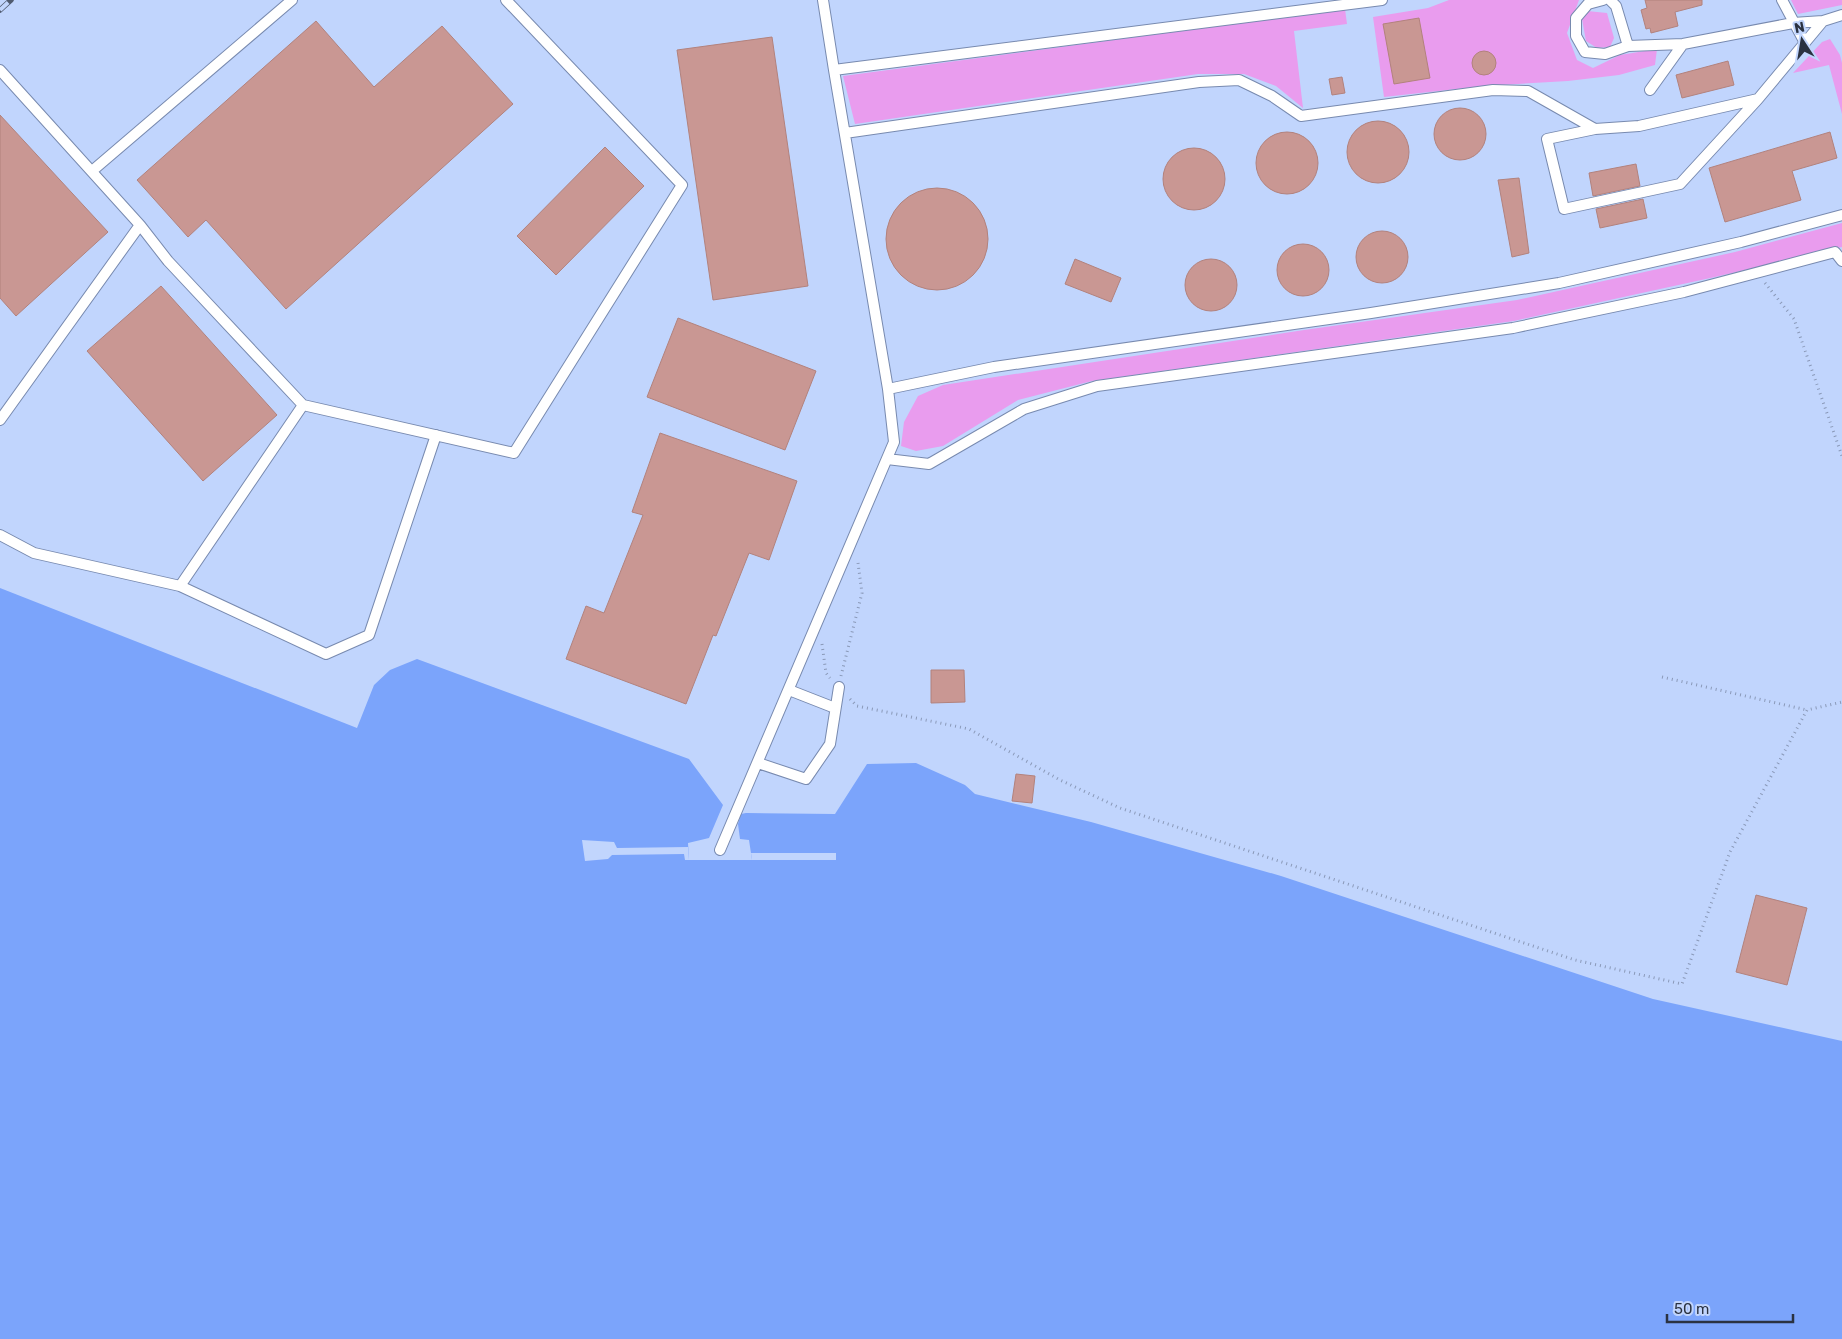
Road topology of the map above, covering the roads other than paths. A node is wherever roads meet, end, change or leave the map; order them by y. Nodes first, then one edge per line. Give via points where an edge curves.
1 (292, 0) edge
2 (506, 0) edge
3 (823, 0) edge
4 (1382, 0) edge
5 (1603, 0) edge
6 (1610, 0) edge
7 (1782, 0) edge
8 (1842, 15) edge
9 (1824, 21) junction
10 (1793, 23) junction
11 (1804, 43) junction
12 (1683, 44) junction
13 (1628, 46) junction
14 (0, 70) edge
15 (834, 70) junction
16 (1650, 90) dead end
17 (1758, 99) junction
18 (1595, 129) junction
19 (845, 133) junction
20 (92, 171) junction
21 (1842, 215) edge
22 (140, 225) junction
23 (1842, 262) edge
24 (888, 389) junction
25 (303, 405) junction
26 (0, 419) edge
27 (436, 435) junction
28 (887, 458) junction
29 (0, 535) edge
30 (180, 586) junction
31 (839, 687) road end
32 (789, 690) junction
33 (835, 708) junction
34 (758, 764) junction
35 (720, 850) dead end

1 - 20 lane
2 - 27 lane via 682,186 514,453
3 - 15 lane
4 - 15 lane
5 - 13 lane via 1588,4 1576,18 1576,36 1585,52 1605,54
6 - 13 lane via 1616,6
7 - 10 lane
8 - 9 lane
9 - 10 lane
9 - 11 lane
10 - 11 lane
10 - 12 lane
11 - 17 lane
12 - 13 lane
12 - 16 lane
14 - 20 lane
15 - 19 lane
17 - 18 lane via 1639,126
17 - 18 lane via 1680,184 1564,209 1547,139
18 - 19 lane via 1528,91 1493,90 1302,116 1239,80 1199,82
19 - 24 lane
20 - 22 lane
21 - 24 lane via 1742,242 1559,283 994,367
22 - 25 lane via 168,261
22 - 26 lane
23 - 28 lane via 1835,252 1684,292 1513,328 1097,386 1024,409 929,464
24 - 28 lane via 894,442
25 - 27 lane
25 - 30 lane
27 - 30 lane via 368,635 326,654
28 - 32 lane
29 - 30 lane via 34,553
31 - 33 lane
32 - 33 lane
32 - 34 lane
33 - 34 lane via 830,744 806,779
34 - 35 lane

